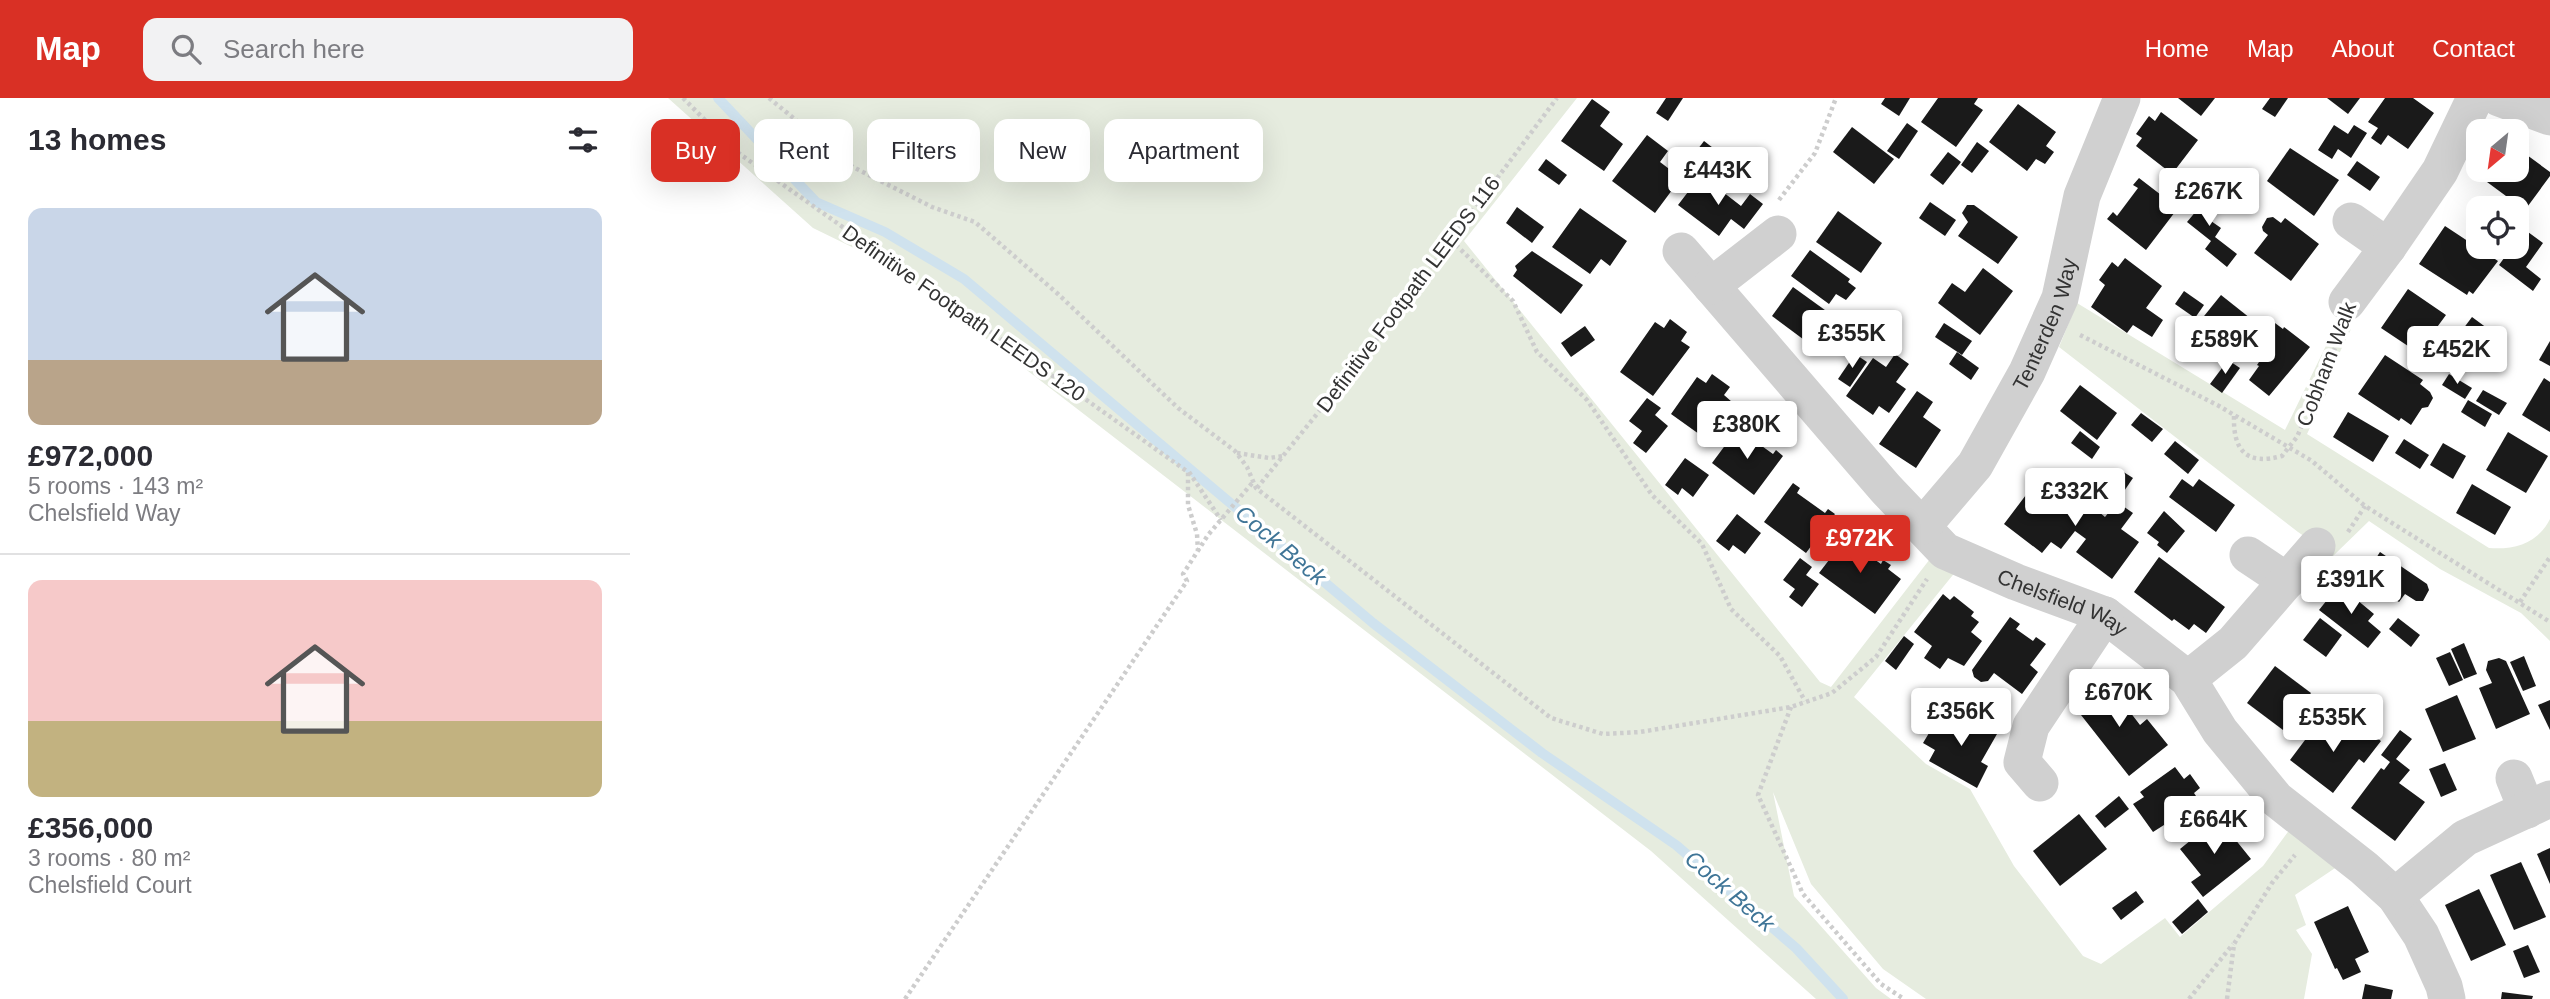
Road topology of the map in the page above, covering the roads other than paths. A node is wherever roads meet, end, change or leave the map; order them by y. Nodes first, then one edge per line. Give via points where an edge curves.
1 (2475, 98) edge
2 (2499, 98) edge
3 (2119, 99) edge
4 (2550, 117) edge
5 (2351, 221) dead end
6 (1774, 237) road end
7 (2388, 247) junction
8 (1681, 251) dead end
9 (1711, 286) junction
10 (2347, 302) road end
11 (1934, 539) junction
12 (2317, 546) dead end
13 (2248, 555) dead end
14 (2287, 582) junction
15 (2105, 615) junction
16 (2188, 679) junction
17 (2039, 783) dead end
18 (2530, 796) edge
19 (2395, 896) junction
20 (2447, 999) edge

1 - 7 street, Cobham Walk via 2440,171
2 - 4 street
3 - 11 street, Tenterden Way via 2082,197 2060,298 2027,372
5 - 7 street
6 - 9 street
7 - 10 street, Cobham Walk
8 - 9 street, Chelsfield Way
9 - 11 street, Chelsfield Way
11 - 15 street, Chelsfield Way via 2016,582
12 - 14 street
13 - 14 street
14 - 16 street via 2233,643
15 - 16 street, Chelsfield Way
15 - 17 street via 2031,726 2022,762
16 - 19 street, Chelsfield Way via 2220,731 2276,799
18 - 19 street via 2465,838
19 - 20 street, Chelsfield Way via 2421,935

